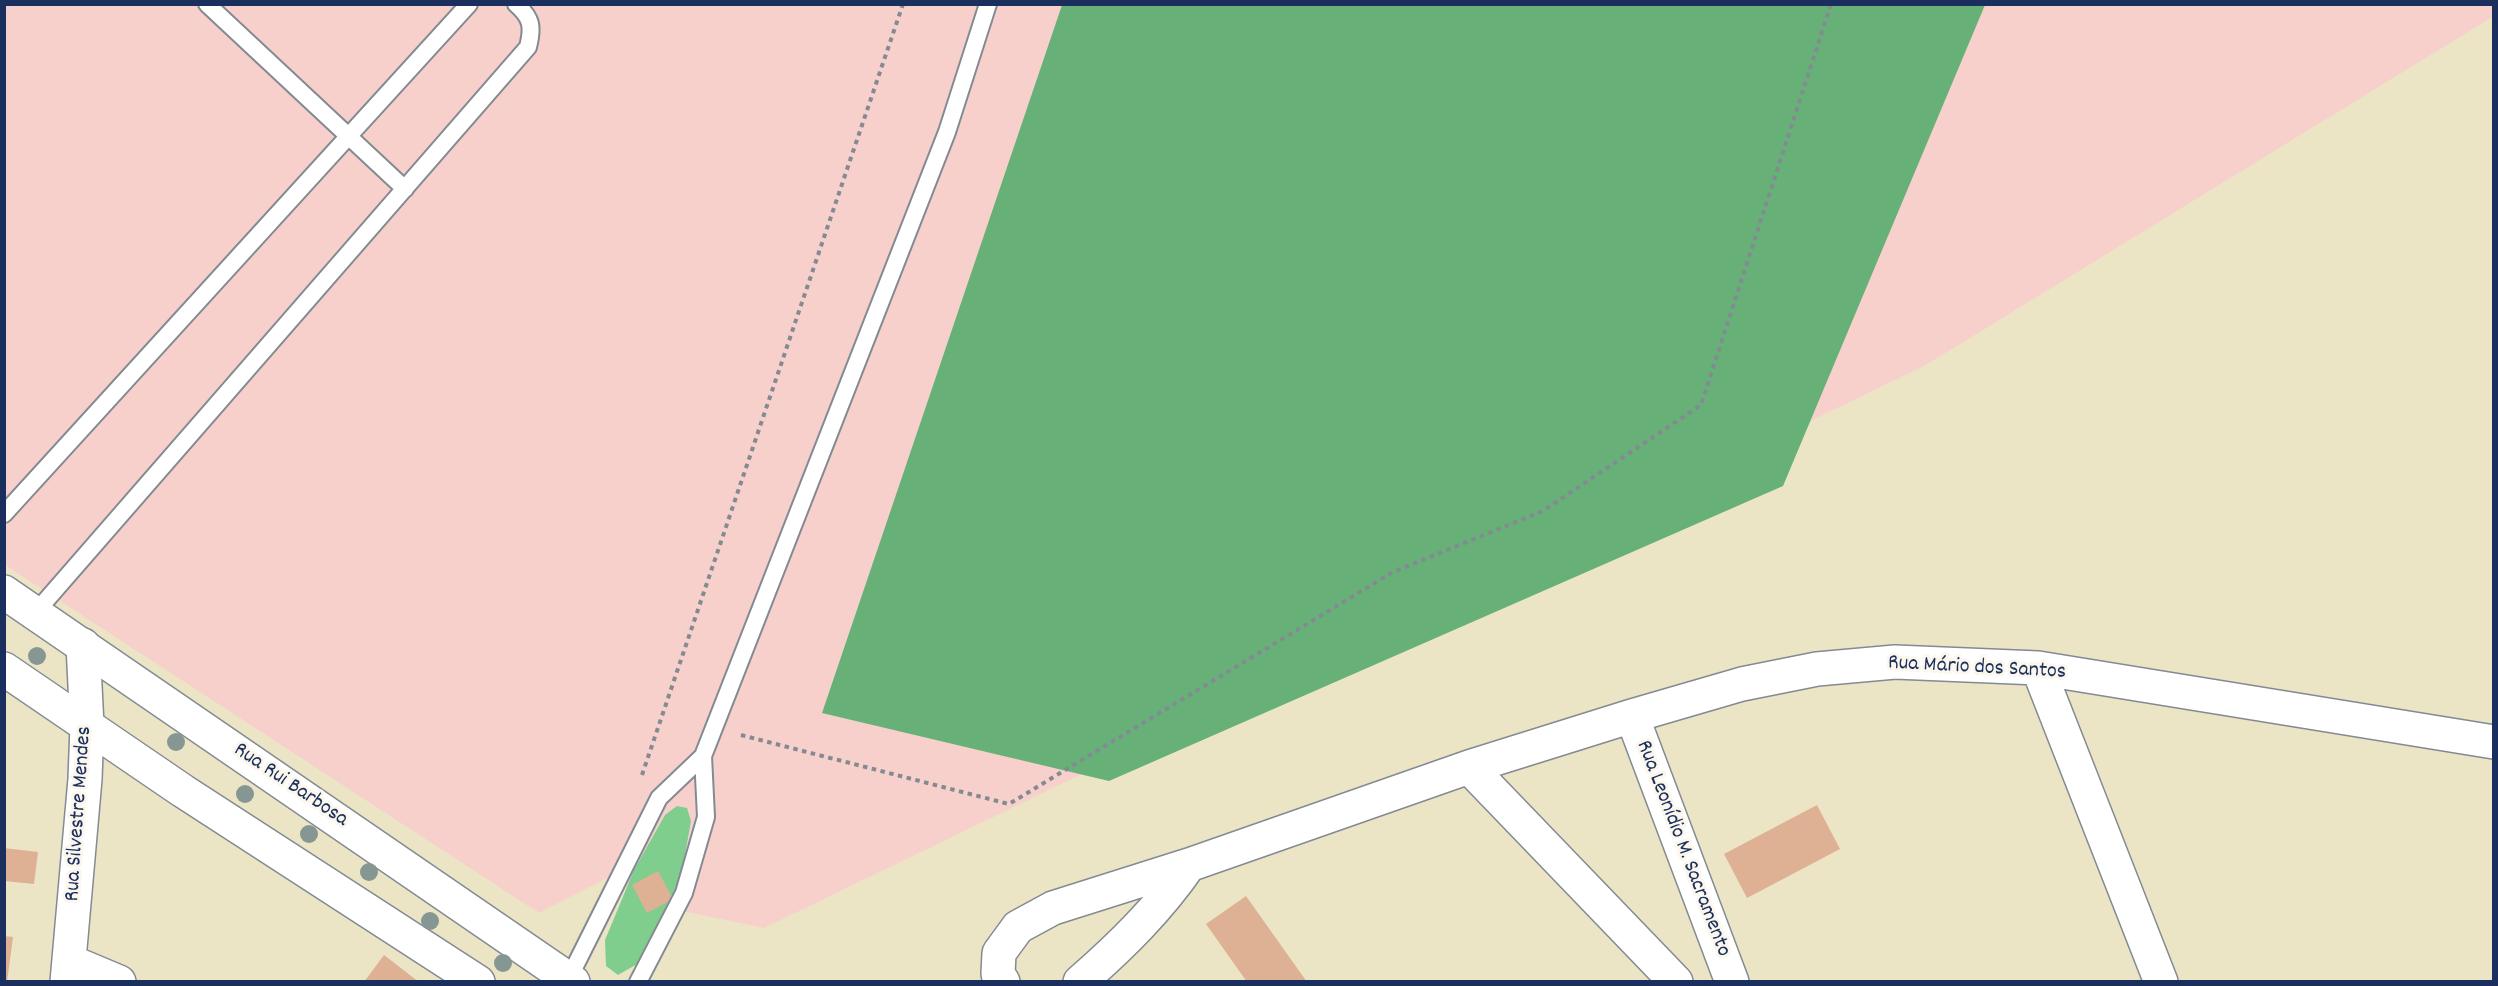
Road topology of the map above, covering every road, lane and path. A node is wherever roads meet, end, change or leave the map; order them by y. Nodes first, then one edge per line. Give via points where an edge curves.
1 (207, 4) edge
2 (469, 4) edge
3 (516, 4) edge
4 (903, 4) edge
5 (988, 4) edge
6 (1831, 4) edge
7 (350, 136) junction
8 (405, 189) junction
9 (4, 514) edge
10 (4, 592) edge
11 (35, 613) junction
12 (83, 645) junction
13 (2038, 668) junction
14 (4, 669) edge
15 (1632, 716) junction
16 (87, 726) junction
17 (714, 728) junction
18 (2493, 742) edge
19 (703, 756) junction
20 (1469, 767) junction
21 (641, 776) dead end
22 (1189, 865) junction
23 (68, 971) edge
24 (570, 980) edge
25 (119, 981) edge
26 (478, 981) edge
27 (638, 981) edge
28 (1003, 981) edge
29 (1080, 981) edge
30 (1676, 981) edge
31 (1732, 981) edge
32 (2160, 981) edge

1 - 7 lane
2 - 7 lane
3 - 8 lane via 532,24 528,47
4 - 21 path
5 - 17 lane via 942,144
6 - 17 path via 1701,405 1543,511 1393,572 1009,804
7 - 8 lane
7 - 9 lane
8 - 11 lane
10 - 11 street, Rua Rui Barbosa
11 - 12 street, Rua Rui Barbosa
12 - 16 street, Rua Silvestre Mendes
12 - 24 street, Rua Rui Barbosa
13 - 15 street, Rua Mário dos Santos via 1895,662 1817,669 1742,684
13 - 18 street, Rua Mário dos Santos
13 - 32 street
14 - 16 street
15 - 20 street, Rua Mário dos Santos
15 - 31 street, Rua Leonídio M. Sacramento
16 - 23 street, Rua Silvestre Mendes
16 - 26 street
17 - 19 lane
19 - 24 lane via 659,798
19 - 27 lane via 706,817 684,893
20 - 22 street, Rua Mário dos Santos
20 - 30 street
22 - 28 street, Rua Mário dos Santos via 1053,908 1018,927 999,953 998,974
22 - 29 street via 1152,914
23 - 25 street

